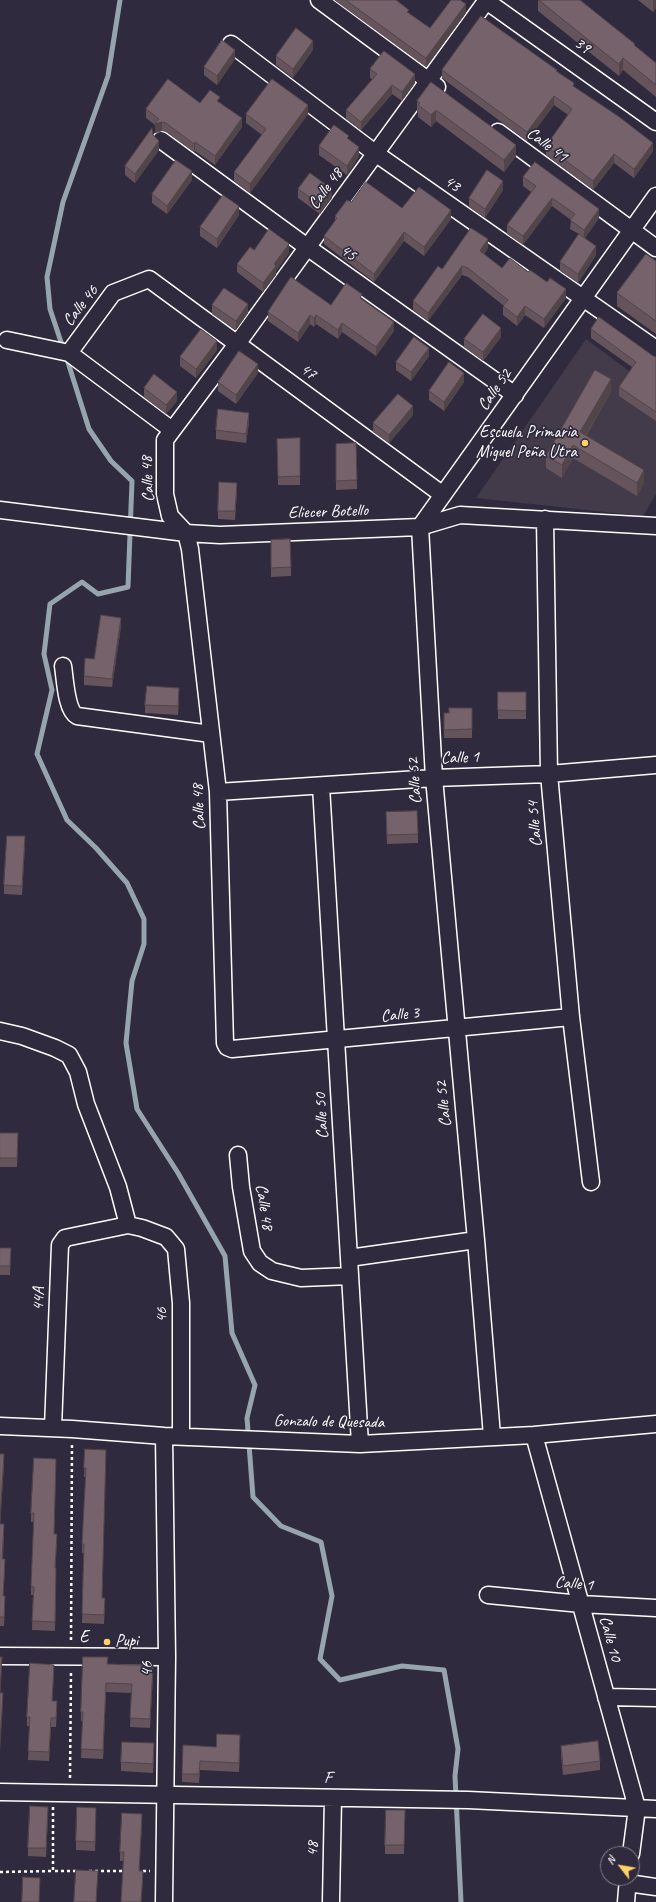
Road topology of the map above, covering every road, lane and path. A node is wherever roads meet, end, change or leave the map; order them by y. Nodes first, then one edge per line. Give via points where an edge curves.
1 (319, 0) edge
2 (486, 0) edge
3 (231, 44) dead end
4 (429, 81) junction
5 (448, 95) edge
6 (656, 122) edge
7 (486, 123) edge
8 (161, 140) dead end
9 (375, 153) junction
10 (656, 196) edge
11 (632, 230) junction
12 (307, 247) junction
13 (656, 248) edge
14 (149, 279) joint
15 (583, 299) junction
16 (7, 340) dead end
17 (237, 344) junction
18 (656, 350) edge
19 (69, 353) junction
20 (515, 395) junction
21 (172, 430) junction
22 (443, 495) junction
23 (0, 510) edge
24 (545, 519) junction
25 (656, 526) edge
26 (420, 527) junction
27 (186, 533) junction
28 (63, 666) dead end
29 (211, 734) junction
30 (656, 765) edge
31 (549, 774) junction
32 (434, 778) junction
33 (321, 786) junction
34 (218, 792) junction
35 (571, 1017) junction
36 (455, 1029) junction
37 (0, 1031) edge
38 (336, 1041) junction
39 (232, 1049) joint
40 (238, 1155) dead end
41 (591, 1182) dead end
42 (128, 1226) junction
43 (476, 1240) junction
44 (349, 1258) junction
45 (350, 1276) junction
46 (656, 1424) edge
47 (0, 1426) edge
48 (53, 1428) junction
49 (72, 1429) junction
50 (534, 1435) junction
51 (164, 1436) junction
52 (181, 1436) junction
53 (492, 1436) junction
54 (360, 1444) junction
55 (488, 1595) dead end
56 (581, 1604) junction
57 (656, 1608) edge
58 (0, 1656) edge
59 (71, 1656) junction
60 (167, 1657) junction
61 (606, 1697) junction
62 (656, 1698) edge
63 (0, 1792) edge
64 (53, 1793) junction
65 (70, 1793) junction
66 (166, 1795) junction
67 (333, 1798) junction
68 (637, 1808) junction
69 (656, 1809) edge
70 (632, 1846) edge
71 (164, 1870) junction
72 (53, 1871) junction
73 (0, 1872) edge
74 (640, 1883) edge
75 (627, 1886) edge
76 (656, 1887) edge
77 (164, 1902) edge
78 (331, 1902) edge
79 (626, 1902) edge

1 - 4 street
2 - 4 street, Calle 48
2 - 6 street, 39
3 - 9 street, 43
4 - 5 street
4 - 9 street, Calle 48
7 - 11 street, Calle 41
8 - 12 street, 45
9 - 12 street, Calle 48
9 - 15 street, 43
10 - 11 street, Calle 52
11 - 13 street, Calle 41
11 - 15 street, Calle 52
12 - 17 street, Calle 48
12 - 20 street, 45
14 - 17 street, 47
14 - 19 street, Calle 46 via 113,293
15 - 18 street, 43
15 - 20 street, Calle 52
16 - 19 street
17 - 21 street, Calle 48
17 - 22 street, 47
19 - 21 street
20 - 22 street, Calle 52
21 - 27 street, Calle 48 via 165,440 165,494 170,516
22 - 26 street, Calle 52
23 - 27 street, Eliecer Botello
24 - 25 street, Eliecer Botello
24 - 26 street, Eliecer Botello via 460,515
24 - 31 street, Calle 54
26 - 27 street, Eliecer Botello via 220,535
26 - 32 street, Calle 52
27 - 29 street, Calle 48
28 - 29 street via 68,703 73,714 77,716
29 - 34 street, Calle 48
30 - 31 street, Calle 1
31 - 32 street, Calle 1
31 - 35 street, Calle 54
32 - 33 street, Calle 1
32 - 36 street, Calle 52
33 - 34 street, Calle 1
33 - 38 street, Calle 50
34 - 39 street, Calle 48 via 225,1043
35 - 36 street, Calle 3
35 - 41 street, Calle 54
36 - 38 street, Calle 3
36 - 43 street, Calle 52
37 - 42 street via 69,1055 78,1072 86,1104 118,1187
38 - 39 street, Calle 3
38 - 44 street, Calle 50
40 - 45 street, Calle 48 via 252,1251 260,1263 272,1272 301,1278
42 - 48 street, 44A via 62,1240
42 - 52 street, 46 via 166,1237 176,1249 181,1303
43 - 44 street
43 - 53 street, Calle 52
44 - 45 street, Calle 50
45 - 54 street, Calle 50
46 - 50 street, Gonzalo de Quesada
47 - 48 street, Gonzalo de Quesada
48 - 49 street, Gonzalo de Quesada
49 - 51 street, Gonzalo de Quesada
49 - 59 path
50 - 53 street, Gonzalo de Quesada
50 - 56 street, Calle 10
51 - 52 street, Gonzalo de Quesada
51 - 60 street, 46
52 - 54 street, Gonzalo de Quesada
53 - 54 street, Gonzalo de Quesada
55 - 56 street, Calle 1
56 - 57 street, Calle 1
56 - 61 street, Calle 10
58 - 59 street, E
59 - 60 street, E
59 - 65 path
60 - 66 street, 46
61 - 62 street
61 - 68 street, Calle 10
63 - 64 street, F
64 - 65 street, F
64 - 72 path
65 - 66 street, F
66 - 67 street, F
66 - 71 street, 46
67 - 68 street, F via 468,1800
67 - 78 street, 48
68 - 69 street, F
68 - 70 street, Calle 10
71 - 72 path
71 - 77 street, 46
72 - 73 path
74 - 76 street
75 - 79 street

